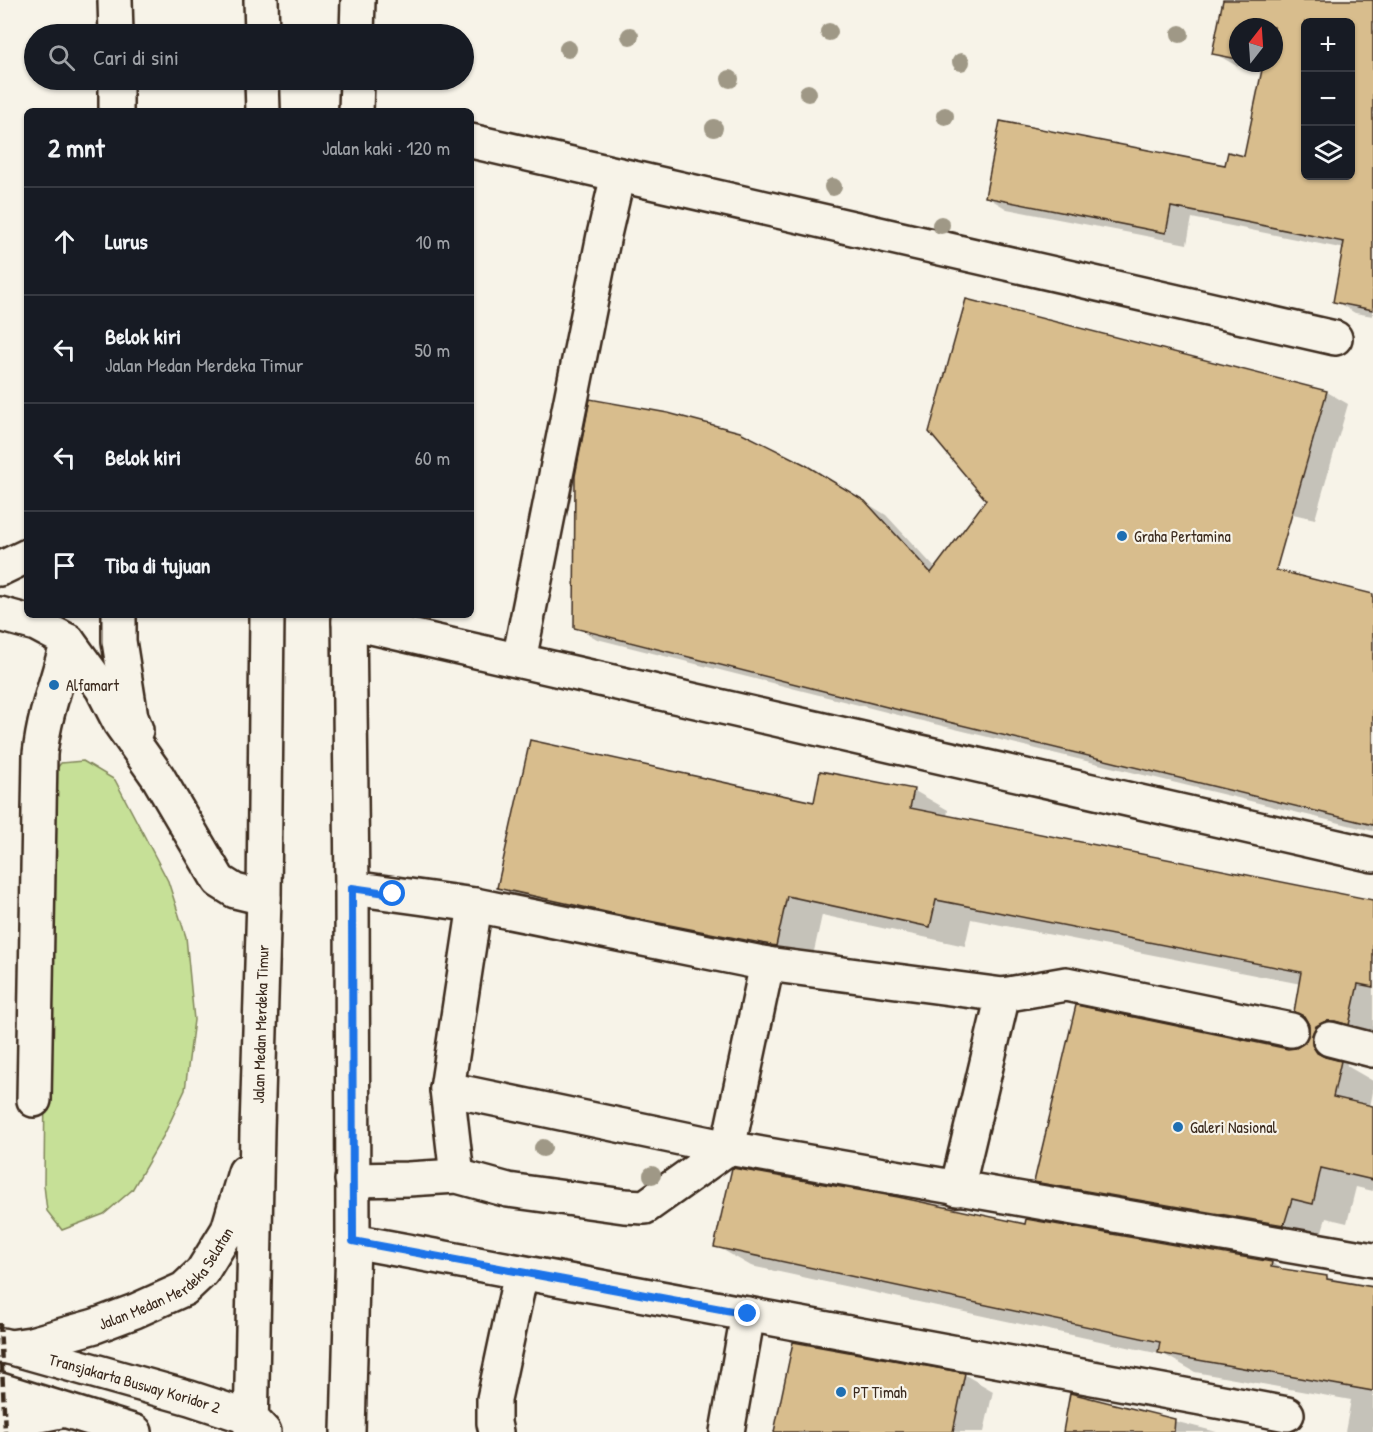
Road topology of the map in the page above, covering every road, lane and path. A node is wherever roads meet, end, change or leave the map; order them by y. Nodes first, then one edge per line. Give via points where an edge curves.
1 (115, 0) edge
2 (261, 0) edge
3 (358, 0) edge
4 (116, 24) edge
5 (262, 24) edge
6 (357, 24) edge
7 (116, 90) edge
8 (262, 90) edge
9 (357, 90) edge
10 (116, 108) edge
11 (263, 108) edge
12 (356, 108) edge
13 (474, 142) edge
14 (618, 175) junction
15 (1335, 338) dead end
16 (24, 557) edge
17 (0, 569) edge
18 (0, 614) edge
19 (119, 618) edge
20 (267, 618) edge
21 (349, 618) edge
22 (68, 641) junction
23 (519, 660) junction
24 (148, 763) junction
25 (1373, 855) edge
26 (352, 888) junction
27 (264, 898) junction
28 (475, 905) junction
29 (767, 964) junction
30 (1003, 995) junction
31 (1291, 1030) dead end
32 (1329, 1039) dead end
33 (1373, 1050) edge
34 (447, 1089) junction
35 (34, 1100) dead end
36 (257, 1130) junction
37 (728, 1148) junction
38 (458, 1176) junction
39 (352, 1180) junction
40 (957, 1189) junction
41 (353, 1241) junction
42 (1373, 1260) edge
43 (521, 1273) junction
44 (748, 1314) junction
45 (3, 1346) edge
46 (0, 1390) edge
47 (63, 1411) junction
48 (1287, 1414) dead end
49 (0, 1423) edge
50 (256, 1427) edge
51 (135, 1432) edge
52 (348, 1432) edge
53 (496, 1432) edge
54 (727, 1432) edge

1 - 4 main road
2 - 5 main road
3 - 6 main road
7 - 10 main road
8 - 11 main road
9 - 12 main road
13 - 14 main road
14 - 15 main road
14 - 23 main road
16 - 17 main road
18 - 22 main road via 36,624
19 - 24 main road via 131,717
20 - 27 main road, Jalan Medan Merdeka Timur
21 - 23 main road
21 - 26 main road
22 - 24 main road
22 - 35 main road via 40,754
23 - 25 main road
24 - 27 main road via 219,881 235,891
26 - 28 main road
26 - 39 main road
27 - 36 main road, Jalan Medan Merdeka Timur
28 - 29 main road
28 - 34 main road
29 - 30 main road
29 - 37 main road
30 - 31 main road via 1066,984
30 - 40 main road
32 - 33 main road
34 - 37 main road
34 - 38 main road
36 - 45 main road, Jalan Medan Merdeka Selatan via 228,1230 195,1279 183,1289 115,1318 32,1344
36 - 50 main road, Jalan Medan Merdeka Timur
37 - 38 main road via 645,1207 508,1190
37 - 40 main road
38 - 39 main road
39 - 41 main road
40 - 42 main road
41 - 43 main road
41 - 52 main road
43 - 44 main road
43 - 53 main road via 494,1399
44 - 48 main road
44 - 54 main road
45 - 50 main road, Transjakarta Busway Koridor 2 via 190,1398
46 - 47 main road
47 - 49 main road
47 - 51 main road

